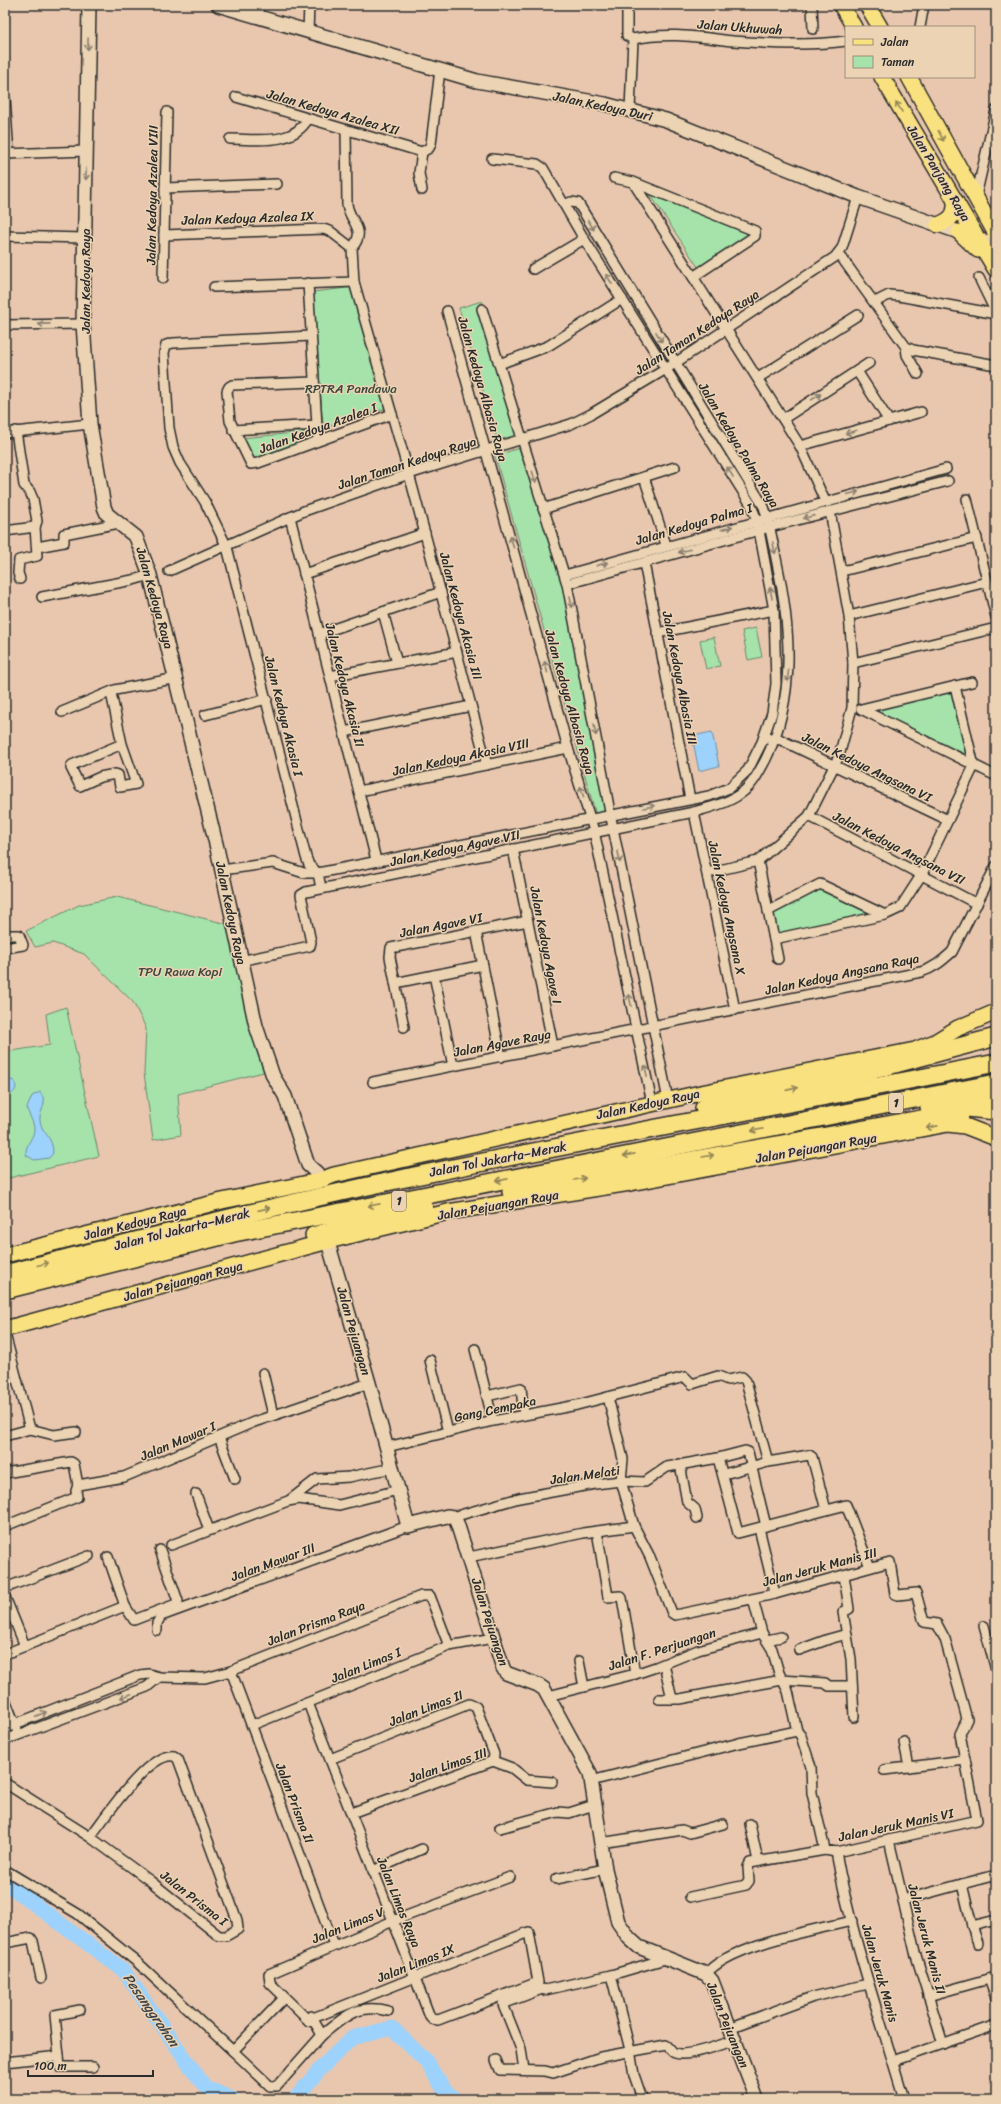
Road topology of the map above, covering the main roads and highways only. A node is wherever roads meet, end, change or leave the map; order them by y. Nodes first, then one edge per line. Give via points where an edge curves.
1 (841, 5) edge
2 (867, 5) edge
3 (853, 26) edge
4 (879, 26) edge
5 (883, 78) edge
6 (911, 79) edge
7 (955, 201) junction
8 (938, 225) road end
9 (959, 232) road end
10 (996, 234) edge
11 (996, 270) edge
12 (996, 1002) edge
13 (996, 1012) edge
14 (958, 1028) junction
15 (996, 1037) edge
16 (996, 1052) edge
17 (996, 1063) edge
18 (996, 1083) edge
19 (822, 1098) junction
20 (996, 1098) edge
21 (942, 1105) junction
22 (996, 1111) edge
23 (795, 1123) junction
24 (996, 1127) edge
25 (620, 1134) junction
26 (996, 1138) edge
27 (334, 1175) junction
28 (327, 1237) junction
29 (5, 1245) edge
30 (5, 1255) edge
31 (5, 1274) edge
32 (5, 1290) edge
33 (5, 1319) edge
34 (5, 1329) edge

1 - 3 main road
2 - 4 main road
7 -> 5 main road, Jalan Panjang Raya
6 -> 10 main road, Jalan Panjang Raya
7 - 8 main road via 956,208 952,217
7 - 11 main road, Jalan Panjang Raya
9 - 11 main road
12 - 14 main road, Jalan Kedoya Raya via 975,1012
13 - 14 main road, Jalan Kedoya Raya
14 - 27 main road, Jalan Kedoya Raya via 915,1050 652,1103
25 -> 15 highway via 666,1117 865,1072
16 - 19 highway
17 - 19 highway, Jalan Tol Jakarta–Merak / 1
18 - 23 highway, Jalan Tol Jakarta–Merak / 1
19 - 25 highway, Jalan Tol Jakarta–Merak / 1
20 - 21 highway
21 - 22 highway
21 - 23 highway via 828,1122
23 -> 32 highway, Jalan Tol Jakarta–Merak / 1 via 234,1233
28 -> 24 main road, Jalan Pejuangan Raya via 446,1203 927,1116 950,1115
31 -> 25 highway, Jalan Tol Jakarta–Merak / 1 via 221,1219
26 -> 28 main road, Jalan Pejuangan Raya via 964,1126 943,1125 448,1212
27 - 29 main road, Jalan Kedoya Raya via 301,1175 220,1192
27 - 30 main road, Jalan Kedoya Raya via 318,1181 222,1201
28 - 33 main road, Jalan Pejuangan Raya
28 - 34 main road, Jalan Pejuangan Raya

